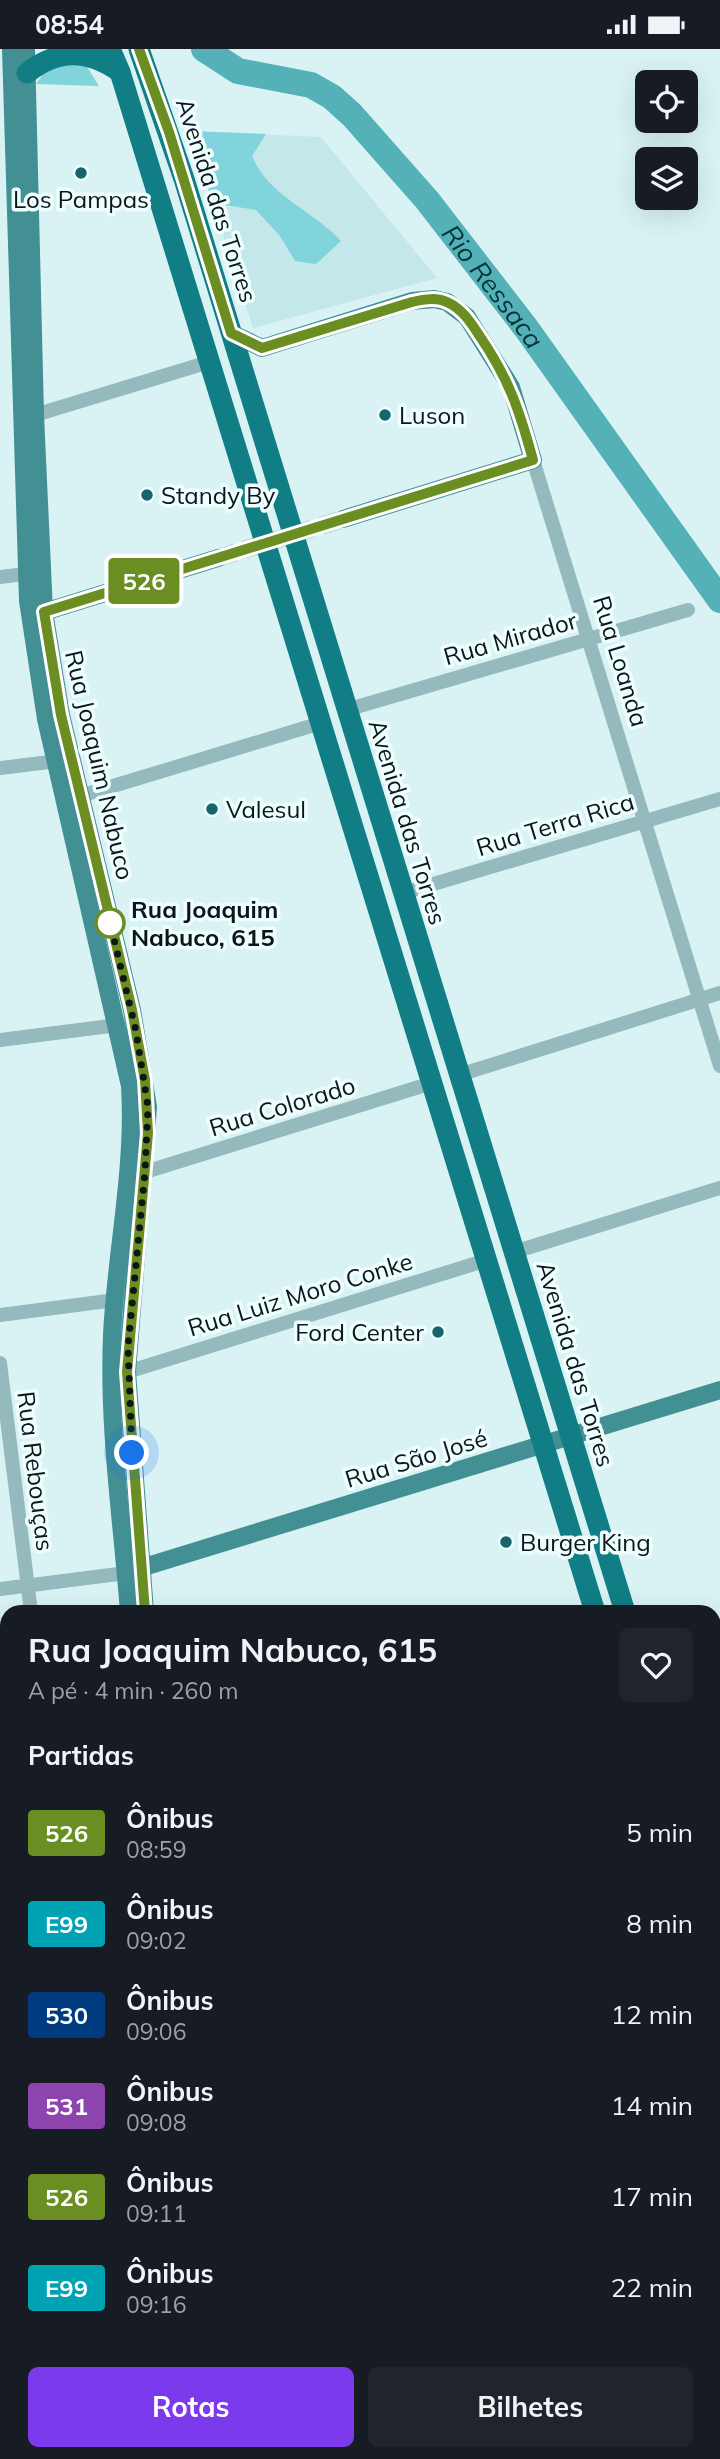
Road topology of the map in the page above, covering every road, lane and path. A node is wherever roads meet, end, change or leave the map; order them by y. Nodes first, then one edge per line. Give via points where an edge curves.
1 (11, 49) edge
2 (26, 49) edge
3 (110, 49) edge
4 (139, 49) edge
5 (13, 72) edge
6 (120, 72) junction
7 (231, 333) junction
8 (209, 362) junction
9 (35, 415) junction
10 (533, 460) junction
11 (343, 519) tunnel mouth
12 (218, 558) tunnel mouth
13 (33, 574) junction
14 (0, 577) edge
15 (688, 610) dead end
16 (44, 612) junction
17 (589, 639) junction
18 (346, 710) junction
19 (321, 723) junction
20 (64, 760) junction
21 (0, 768) edge
22 (80, 796) junction
23 (720, 799) edge
24 (644, 821) junction
25 (402, 893) junction
26 (720, 993) edge
27 (699, 1000) junction
28 (118, 1025) junction
29 (0, 1040) edge
30 (720, 1066) edge
31 (459, 1075) junction
32 (432, 1083) junction
33 (145, 1172) junction
34 (720, 1188) edge
35 (514, 1252) junction
36 (487, 1260) junction
37 (115, 1300) junction
38 (0, 1315) edge
39 (0, 1363) edge
40 (127, 1372) junction
41 (720, 1390) edge
42 (571, 1436) junction
43 (543, 1445) junction
44 (134, 1570) junction
45 (28, 1585) junction
46 (0, 1589) edge
47 (29, 1605) edge
48 (130, 1605) edge
49 (143, 1605) edge
50 (593, 1605) edge
51 (623, 1605) edge

1 - 5 main road, Rua Joaquim Nabuco
2 - 5 main road, Rua Joaquim Nabuco
3 - 6 highway
4 - 7 highway, Avenida das Torres
5 - 6 highway via 71,51 97,56
5 - 9 main road, Rua Joaquim Nabuco
5 - 13 main road, Rua Joaquim Nabuco
6 - 8 highway
7 - 10 main road, Rua Loanda via 262,348 412,302 434,299 458,308 503,371
7 - 18 highway, Avenida das Torres
8 - 9 street
8 - 19 highway
9 - 13 main road, Rua Joaquim Nabuco
10 - 11 main road
10 - 17 street, Rua Loanda
12 - 16 main road
13 - 14 street
13 - 16 main road, Rua Joaquim Nabuco
13 - 20 main road, Rua Joaquim Nabuco via 38,676
15 - 17 street, Rua Mirador
16 - 20 main road, Rua Joaquim Nabuco
17 - 18 street, Rua Mirador
17 - 24 street, Rua Loanda
18 - 25 highway, Avenida das Torres
19 - 22 street
19 - 32 highway
20 - 21 street
20 - 22 main road, Rua Joaquim Nabuco
20 - 28 main road, Rua Joaquim Nabuco
22 - 33 main road, Rua Joaquim Nabuco via 141,1053 148,1107
23 - 24 street, Rua Terra Rica
24 - 25 street, Rua Terra Rica
24 - 27 street, Rua Loanda
25 - 31 highway, Avenida das Torres
26 - 27 street
27 - 30 street, Rua Loanda
27 - 31 street
28 - 29 street
28 - 37 main road, Rua Joaquim Nabuco via 130,1086 131,1138
31 - 35 highway, Avenida das Torres
32 - 33 street, Rua Colorado
32 - 36 highway
33 - 40 main road, Rua Joaquim Nabuco
34 - 35 street
35 - 42 highway, Avenida das Torres
36 - 40 street, Rua Luiz Moro Conke
36 - 43 highway
37 - 38 street
37 - 44 main road, Rua Joaquim Nabuco via 112,1371
39 - 45 street, Rua Rebouças
40 - 44 main road, Rua Joaquim Nabuco
41 - 42 main road, Rua São José
42 - 43 main road, Rua São José
42 - 51 highway, Avenida das Torres
43 - 44 main road, Rua São José
43 - 50 highway
44 - 45 street
44 - 48 main road, Rua Joaquim Nabuco
44 - 49 main road, Rua Joaquim Nabuco
45 - 46 street
45 - 47 street, Rua Rebouças

